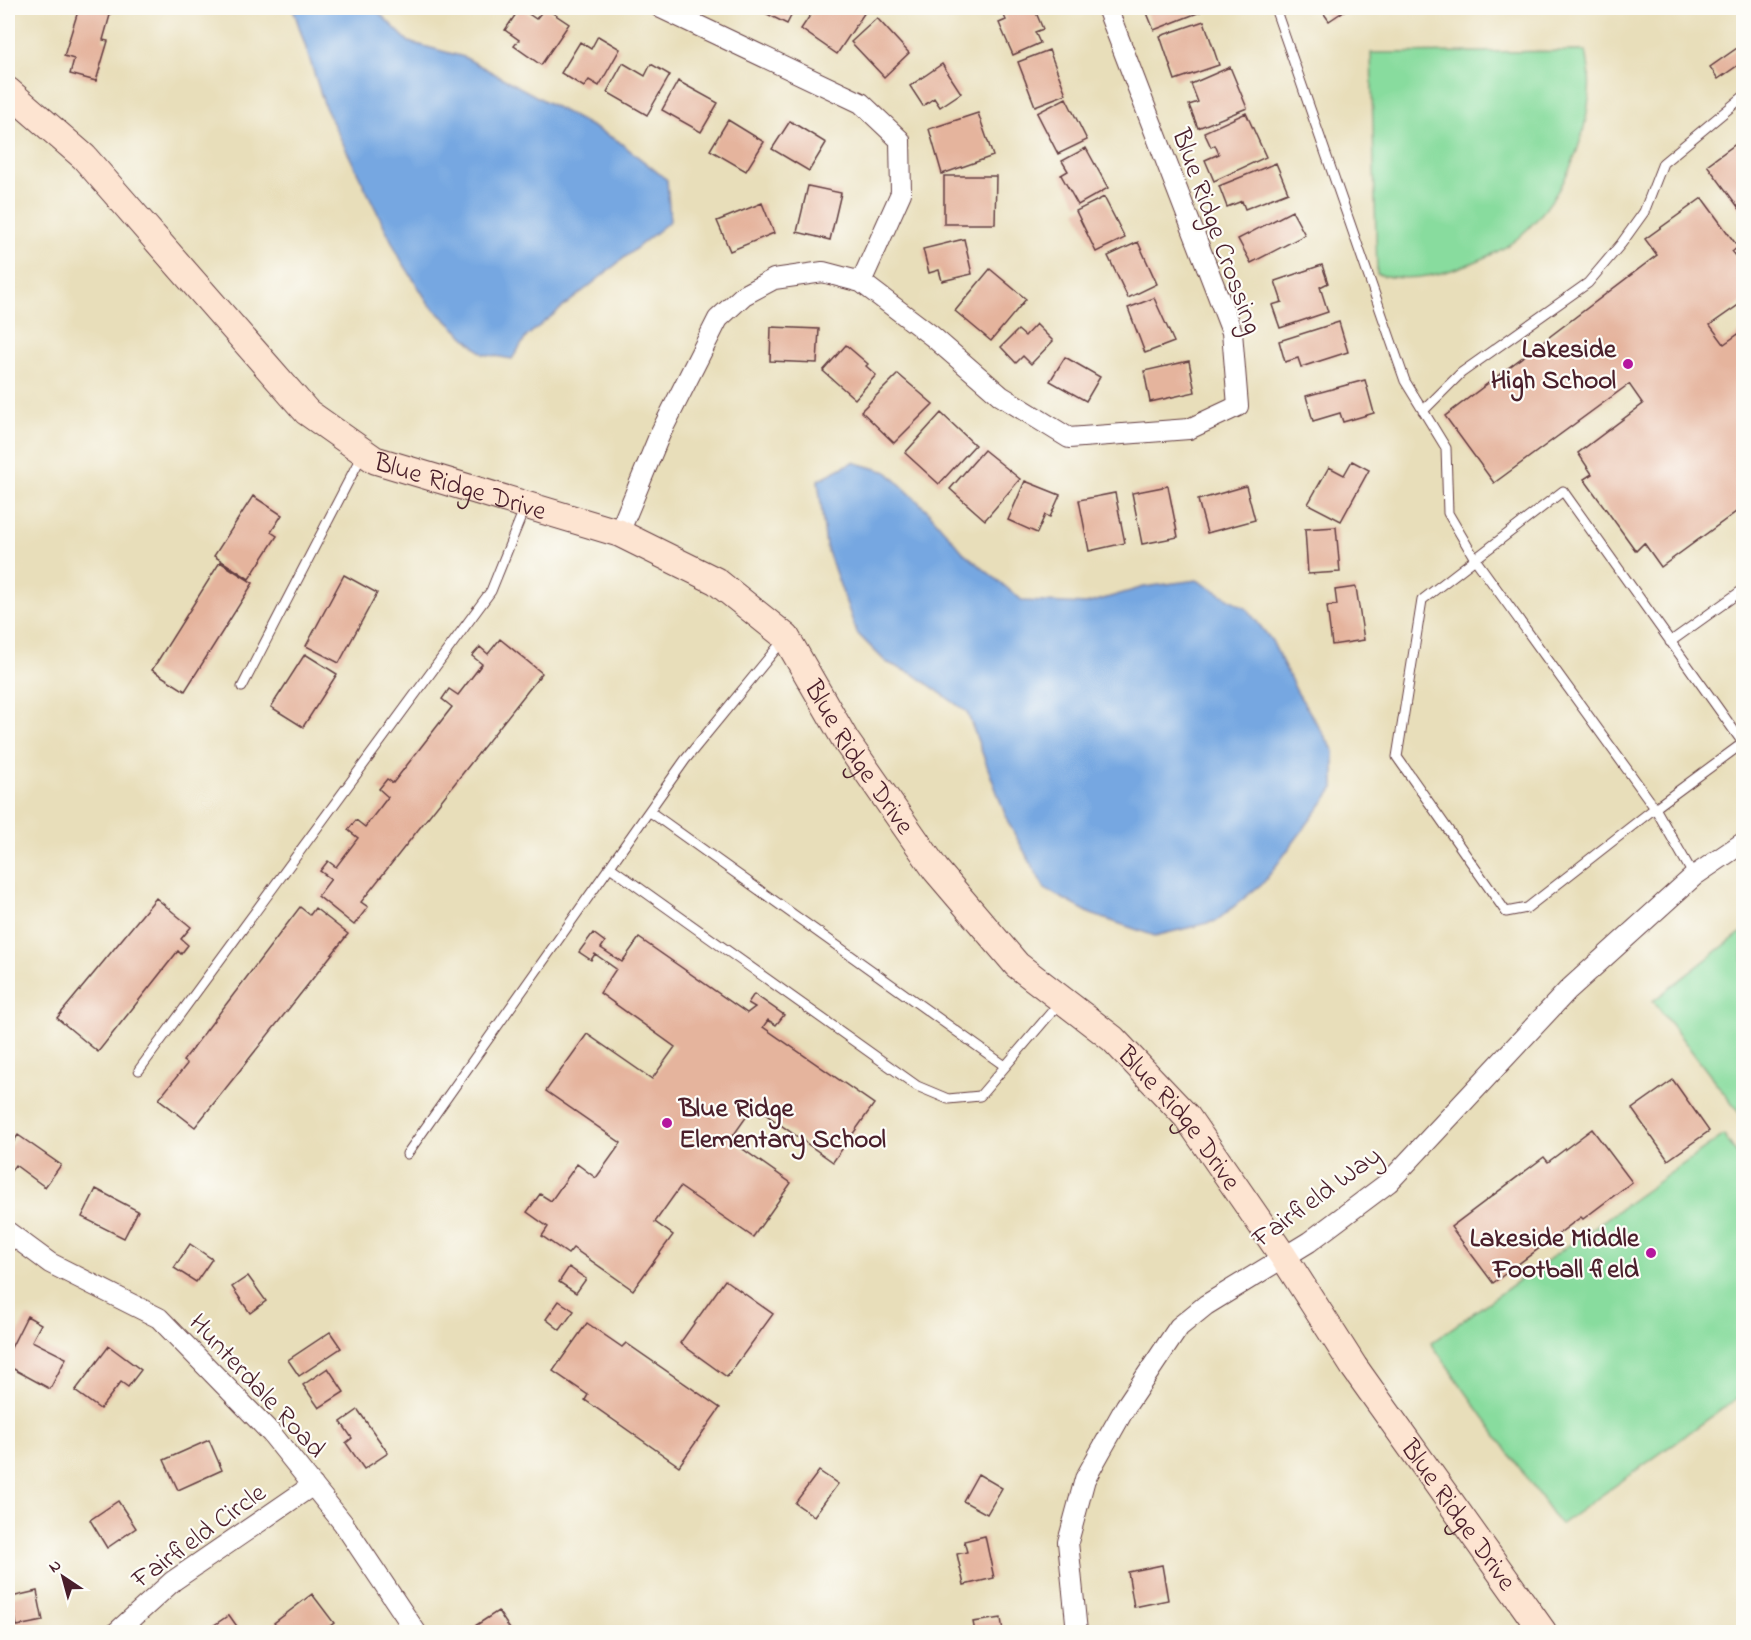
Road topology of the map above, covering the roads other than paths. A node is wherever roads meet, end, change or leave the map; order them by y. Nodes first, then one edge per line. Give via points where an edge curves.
1 (661, 8) edge
2 (1107, 8) edge
3 (1275, 8) edge
4 (8, 91) edge
5 (1743, 96) edge
6 (861, 282) junction
7 (1423, 411) junction
8 (364, 452) junction
9 (526, 506) junction
10 (619, 533) junction
11 (1475, 559) junction
12 (1743, 589) edge
13 (786, 637) junction
14 (1670, 642) junction
15 (242, 687) dead end
16 (1743, 743) edge
17 (1654, 808) junction
18 (649, 811) junction
19 (1743, 842) edge
20 (610, 867) junction
21 (1694, 876) junction
22 (1062, 1000) junction
23 (1005, 1066) junction
24 (139, 1070) dead end
25 (407, 1154) dead end
26 (8, 1232) edge
27 (1283, 1256) junction
28 (313, 1485) junction
29 (117, 1632) edge
30 (416, 1632) edge
31 (1077, 1632) edge
32 (1543, 1632) edge

1 - 6 street via 861,103 900,140 901,193
2 - 6 street, Blue Ridge Crossing via 1232,332 1238,406 1189,429 1069,438 1001,396
3 - 7 lane via 1405,381
4 - 8 street, Blue Ridge Drive via 84,157 307,412
5 - 7 lane via 1663,163 1644,212 1588,283 1461,373
6 - 10 street, Blue Ridge Crossing via 823,272 774,279 744,295 718,319 660,434
7 - 11 lane via 1446,448 1448,513
8 - 9 street, Blue Ridge Drive via 375,460
8 - 15 lane
9 - 10 street, Blue Ridge Drive
9 - 24 lane via 491,591
10 - 13 street, Blue Ridge Drive via 716,581
11 - 14 lane via 1563,491
11 - 17 lane
11 - 17 lane via 1422,600 1397,757 1506,912 1527,908
12 - 14 lane
13 - 18 lane via 685,760
13 - 22 street, Blue Ridge Drive via 846,741 936,870 1017,965
14 - 16 lane
16 - 17 lane
17 - 21 lane
18 - 20 lane
18 - 23 lane
19 - 21 street, Fairfield Way
20 - 23 lane via 917,1086 948,1099 980,1096
20 - 25 lane
21 - 27 street, Fairfield Way via 1568,990 1389,1182 1309,1242
22 - 23 lane
22 - 27 street, Blue Ridge Drive via 1113,1040 1187,1117
26 - 28 street, Hunterdale Road via 50,1263 159,1318 271,1433
27 - 31 street, Fairfield Way via 1179,1327 1126,1406 1085,1479 1068,1542
27 - 32 street, Blue Ridge Drive via 1354,1367
28 - 29 street, Fairfield Circle via 173,1581
28 - 30 street, Hunterdale Road

